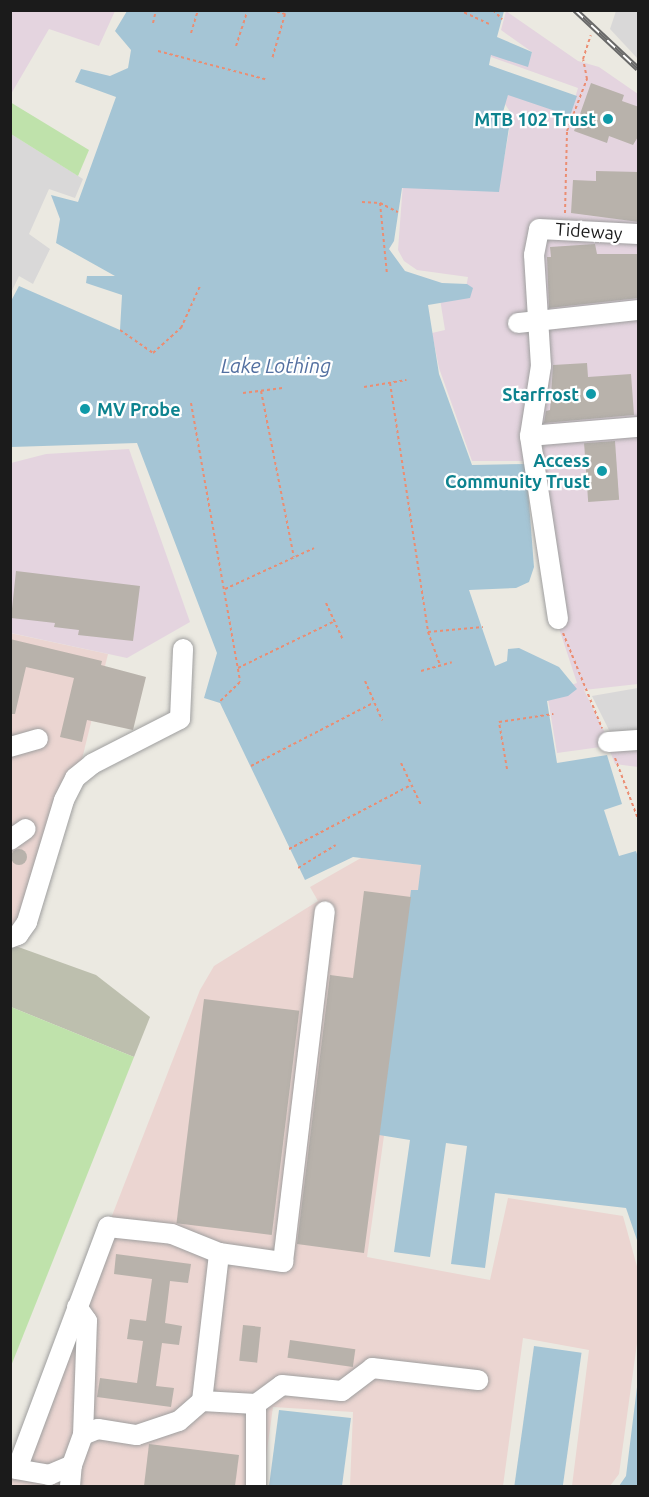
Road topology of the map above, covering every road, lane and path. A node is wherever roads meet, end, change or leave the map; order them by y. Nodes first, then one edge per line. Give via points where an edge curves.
1 (156, 10) edge
2 (198, 10) edge
3 (248, 10) edge
4 (271, 10) edge
5 (459, 10) edge
6 (493, 10) edge
7 (502, 19) dead end
8 (153, 23) dead end
9 (489, 24) dead end
10 (191, 33) dead end
11 (591, 36) dead end
12 (236, 46) dead end
13 (158, 51) dead end
14 (272, 59) dead end
15 (265, 79) dead end
16 (362, 202) dead end
17 (380, 203) junction
18 (398, 212) dead end
19 (564, 228) junction
20 (639, 234) edge
21 (387, 275) dead end
22 (200, 286) dead end
23 (639, 310) edge
24 (540, 320) junction
25 (518, 323) dead end
26 (120, 330) dead end
27 (406, 380) dead end
28 (390, 383) junction
29 (364, 387) dead end
30 (283, 388) dead end
31 (261, 391) junction
32 (243, 393) dead end
33 (191, 403) dead end
34 (639, 428) edge
35 (530, 436) junction
36 (314, 548) dead end
37 (294, 557) junction
38 (225, 590) junction
39 (326, 603) dead end
40 (558, 619) joint
41 (335, 621) junction
42 (483, 627) dead end
43 (428, 632) junction
44 (343, 640) dead end
45 (183, 649) dead end
46 (452, 662) dead end
47 (440, 665) junction
48 (238, 668) junction
49 (421, 671) dead end
50 (365, 681) dead end
51 (219, 702) dead end
52 (373, 703) junction
53 (553, 714) dead end
54 (382, 720) dead end
55 (38, 739) dead end
56 (639, 740) edge
57 (608, 742) junction
58 (10, 747) edge
59 (401, 763) dead end
60 (251, 766) dead end
61 (507, 769) dead end
62 (411, 785) junction
63 (421, 805) dead end
64 (639, 819) edge
65 (336, 845) dead end
66 (289, 849) dead end
67 (298, 868) dead end
68 (325, 912) dead end
69 (10, 938) edge
70 (219, 1253) junction
71 (77, 1307) junction
72 (478, 1380) dead end
73 (202, 1401) junction
74 (256, 1404) junction
75 (83, 1435) junction
76 (72, 1465) junction
77 (14, 1468) edge
78 (69, 1486) edge
79 (256, 1486) edge

1 - 8 path
2 - 10 path
3 - 12 path
4 - 14 path via 285,14
5 - 9 path
6 - 7 path
11 - 19 path via 583,60 587,79 567,131
13 - 15 path
16 - 17 path
17 - 18 path
17 - 21 path
19 - 20 street, Tideway
19 - 24 street, Tideway via 539,229 534,255
22 - 26 path via 181,328 153,353
23 - 24 street
24 - 25 street
24 - 35 street via 542,366
27 - 28 path
28 - 29 path
28 - 43 path
30 - 31 path
31 - 32 path
31 - 37 path
33 - 38 path
34 - 35 street
35 - 40 street
36 - 37 path
37 - 38 path
38 - 48 path
39 - 41 path
40 - 57 path
41 - 44 path
41 - 48 path
42 - 43 path
43 - 47 path
45 - 69 street via 180,719 92,764 75,778 64,800 27,922 18,935
46 - 47 path
47 - 49 path
48 - 51 path via 240,682
50 - 52 path
52 - 54 path
52 - 60 path
53 - 61 path via 499,722
55 - 58 street
56 - 57 street
57 - 64 path
59 - 62 path
62 - 63 path
62 - 66 path
65 - 67 path
68 - 70 street via 283,1262
70 - 71 street via 172,1234 108,1227
70 - 73 street
71 - 75 street via 87,1321
71 - 77 street
72 - 74 street via 372,1368 342,1391 282,1385
73 - 74 street
73 - 75 street via 179,1421 137,1435 98,1429
74 - 79 street
75 - 76 street
76 - 77 street via 49,1476
76 - 78 street

